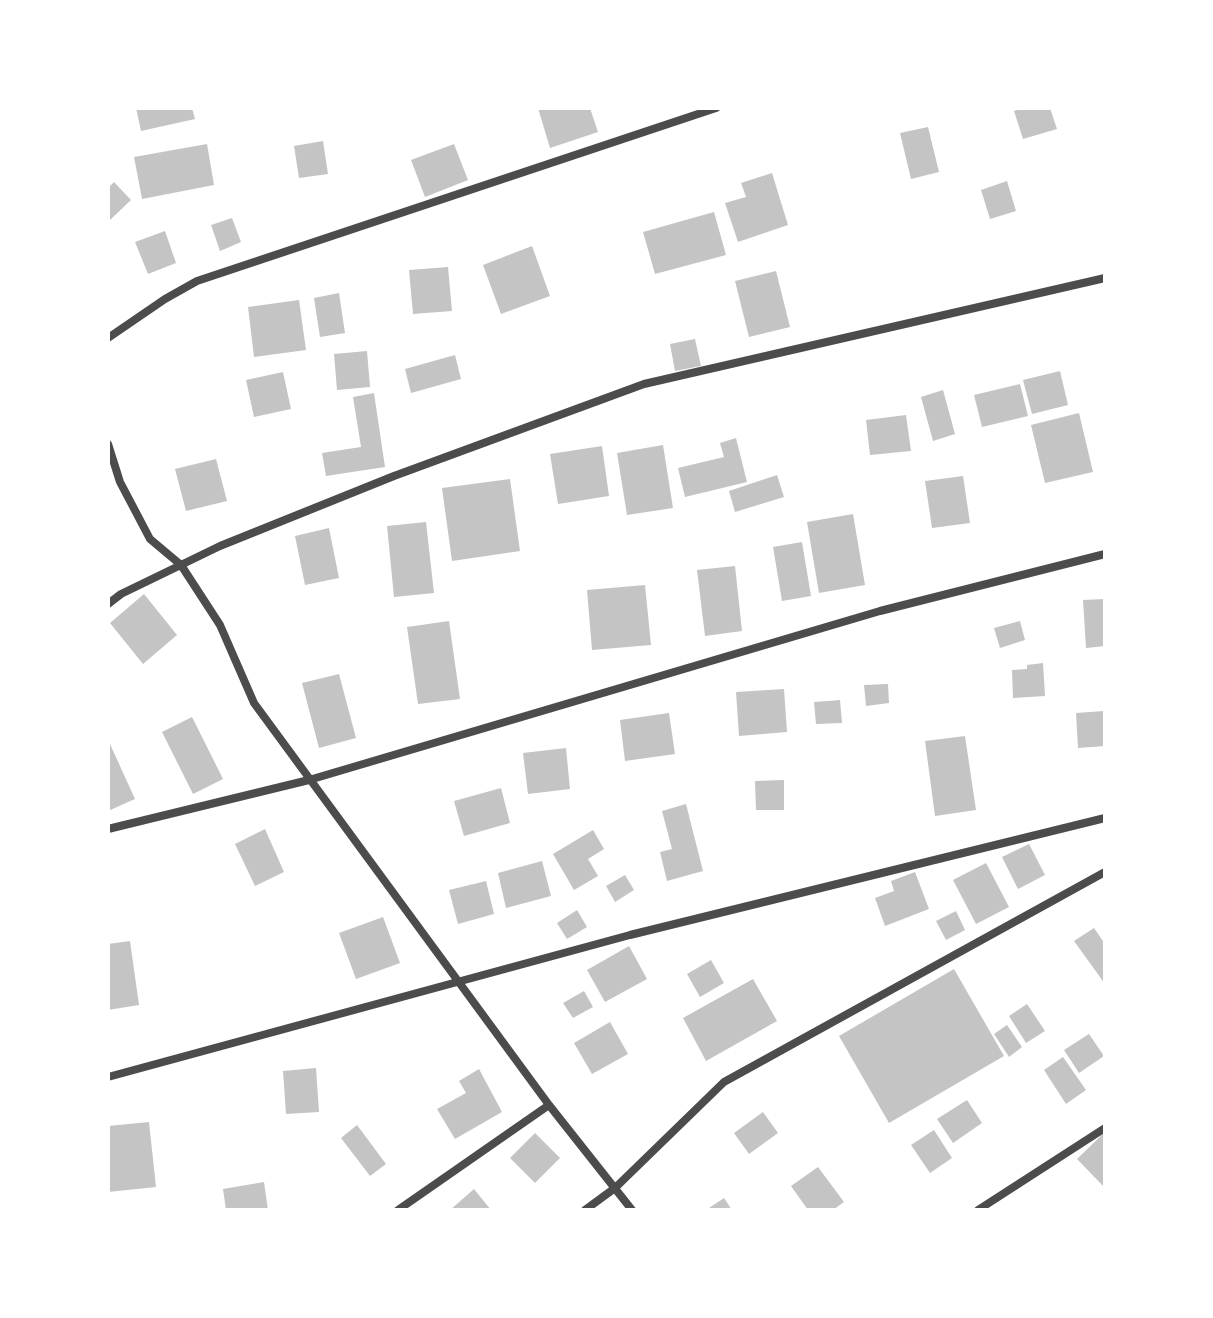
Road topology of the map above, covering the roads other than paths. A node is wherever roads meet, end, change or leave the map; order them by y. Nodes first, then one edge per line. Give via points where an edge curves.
1 (716, 108) edge
2 (1105, 278) edge
3 (108, 338) edge
4 (108, 444) edge
5 (1105, 554) edge
6 (181, 565) junction
7 (108, 604) edge
8 (309, 780) junction
9 (1105, 818) edge
10 (108, 829) edge
11 (1105, 872) edge
12 (461, 981) junction
13 (108, 1077) edge
14 (549, 1105) junction
15 (1105, 1128) edge
16 (615, 1188) junction
17 (398, 1210) edge
18 (585, 1210) edge
19 (632, 1210) edge
20 (978, 1210) edge

1 - 3 street via 197,281
2 - 6 street via 644,384 394,476
4 - 6 street via 120,482 150,539
5 - 8 street via 880,611
6 - 7 street
6 - 8 street via 220,625 254,703
8 - 10 street
8 - 12 street
9 - 12 street
11 - 16 street via 724,1082
12 - 13 street
12 - 14 street
14 - 16 street
14 - 17 street
15 - 20 street
16 - 18 street
16 - 19 street

